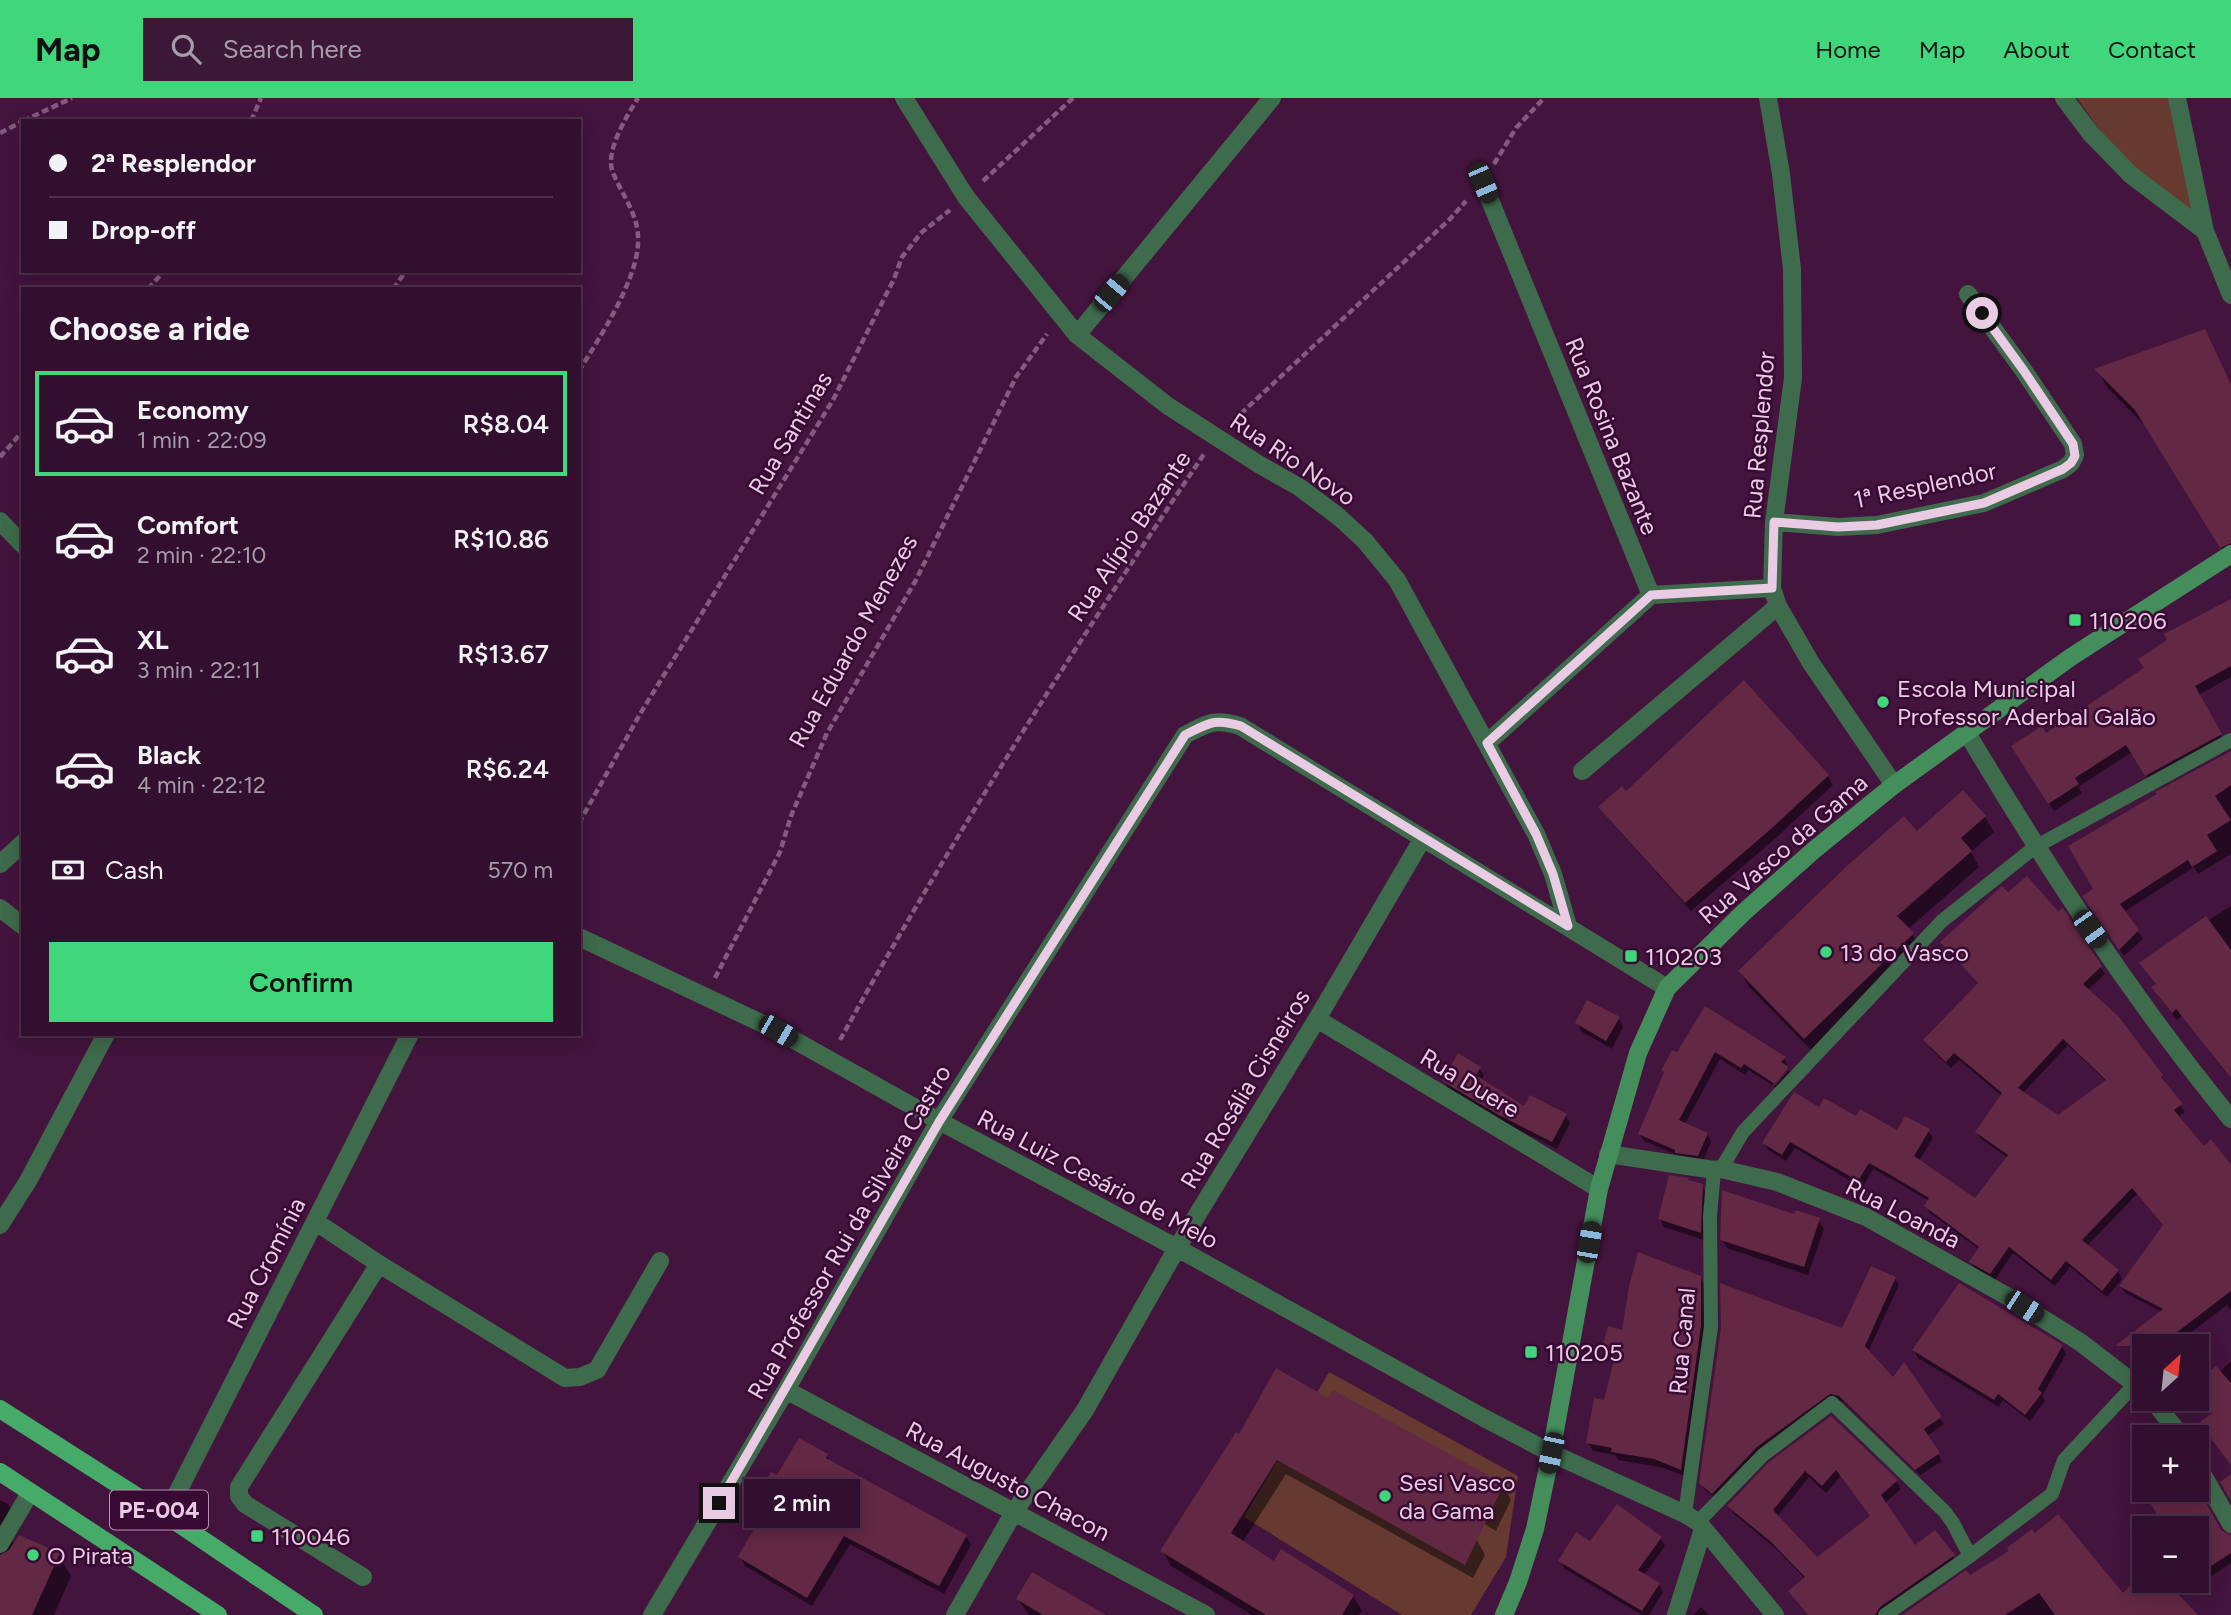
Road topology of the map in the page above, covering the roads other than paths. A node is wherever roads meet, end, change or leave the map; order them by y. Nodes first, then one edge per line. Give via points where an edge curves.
1 (904, 98) edge
2 (1272, 98) edge
3 (1768, 98) edge
4 (2064, 98) edge
5 (2177, 98) edge
6 (1483, 183) road end
7 (2205, 231) junction
8 (1968, 294) dead end
9 (2231, 295) edge
10 (1077, 335) junction
11 (0, 521) edge
12 (1774, 522) junction
13 (21, 543) edge
14 (2231, 554) edge
15 (1772, 588) junction
16 (1651, 595) junction
17 (1778, 606) junction
18 (1967, 733) junction
19 (2231, 740) edge
20 (1487, 743) junction
21 (1582, 771) dead end
22 (1894, 785) junction
23 (1423, 838) junction
24 (21, 845) edge
25 (2035, 847) junction
26 (0, 864) edge
27 (0, 908) edge
28 (21, 924) edge
29 (1568, 926) junction
30 (581, 938) edge
31 (1667, 988) junction
32 (1317, 1019) junction
33 (105, 1036) edge
34 (409, 1036) edge
35 (2231, 1119) edge
36 (939, 1122) junction
37 (1608, 1154) junction
38 (1717, 1170) junction
39 (1599, 1189) junction
40 (316, 1222) junction
41 (0, 1225) edge
42 (1177, 1248) junction
43 (660, 1261) dead end
44 (379, 1264) junction
45 (2132, 1381) edge
46 (786, 1390) junction
47 (2132, 1395) edge
48 (0, 1409) edge
49 (2161, 1411) edge
50 (2172, 1425) edge
51 (1551, 1453) junction
52 (0, 1472) edge
53 (2209, 1486) edge
54 (30, 1493) junction
55 (1014, 1512) junction
56 (166, 1515) junction
57 (1695, 1522) junction
58 (2231, 1524) edge
59 (0, 1544) edge
60 (1970, 1556) junction
61 (363, 1577) dead end
62 (218, 1615) edge
63 (314, 1615) edge
64 (652, 1615) edge
65 (954, 1615) edge
66 (1206, 1615) edge
67 (1504, 1615) edge
68 (1676, 1615) edge
69 (1775, 1615) edge
70 (1885, 1615) edge

1 - 10 street, Rua Rio Novo via 966,197
2 - 10 street
3 - 12 street, Rua Resplendor via 1792,269 1793,378
4 - 7 street via 2131,175
5 - 7 street
6 - 16 street, Rua Rosina Bazante
7 - 9 street
8 - 12 street, 1ª Resplendor via 2073,444 2071,463 1984,503 1877,525
10 - 20 street, Rua Rio Novo via 1168,406 1299,487 1365,541 1397,580
11 - 13 street
12 - 15 street, Rua Resplendor
14 - 18 main road, Rua Vasco da Gama via 2071,657
15 - 16 street
15 - 17 street, Rua Resplendor
16 - 20 street
17 - 21 street
17 - 22 street, Rua Resplendor
18 - 22 main road, Rua Vasco da Gama
18 - 25 street
19 - 25 lane
20 - 29 street, Rua Rio Novo via 1536,834
22 - 31 main road, Rua Vasco da Gama via 1744,912
23 - 29 street
23 - 32 street, Rua Rosália Cisneiros
23 - 36 street, Rua Professor Rui da Silveira Castro via 1241,726 1222,721 1185,735
24 - 26 street
25 - 35 street via 2144,1005
25 - 38 lane via 1942,921 1743,1132
27 - 28 street
29 - 31 street
30 - 36 street, Rua Luiz Cesário de Melo via 778,1031
31 - 37 main road, Rua Vasco da Gama via 1638,1053
32 - 39 street, Rua Duere
32 - 42 street, Rua Rosália Cisneiros
33 - 41 street
34 - 40 street, Rua Cromínia
36 - 42 street, Rua Luiz Cesário de Melo
36 - 46 street, Rua Professor Rui da Silveira Castro
37 - 38 street, Rua Loanda
37 - 39 main road, Rua Vasco da Gama
38 - 45 street, Rua Loanda via 1777,1182 1866,1217 2005,1295
38 - 57 lane, Rua Canal via 1710,1216 1711,1327
39 - 51 main road, Rua Vasco da Gama
40 - 44 street
40 - 56 street, Rua Cromínia
42 - 51 street, Rua Luiz Cesário de Melo
42 - 55 street, Rua Rosália Cisneiros via 1085,1410
43 - 44 street via 597,1370 565,1378
44 - 61 street via 239,1487 245,1504
46 - 55 street, Rua Augusto Chacon
46 - 64 street, Rua Professor Rui da Silveira Castro
47 - 60 lane via 2064,1460 2052,1494
48 - 56 main road, PE-004
49 - 50 street
51 - 57 street, Rua Luiz Cesário de Melo
51 - 67 main road, Rua Vasco da Gama via 1535,1529
52 - 54 main road, PE-004
53 - 58 street
54 - 59 street
54 - 62 main road, PE-004
55 - 65 street, Rua Rosália Cisneiros
55 - 66 street, Rua Augusto Chacon
56 - 63 main road, PE-004
57 - 60 lane via 1763,1455 1832,1403 1945,1512
57 - 68 street
57 - 69 street
60 - 70 lane

